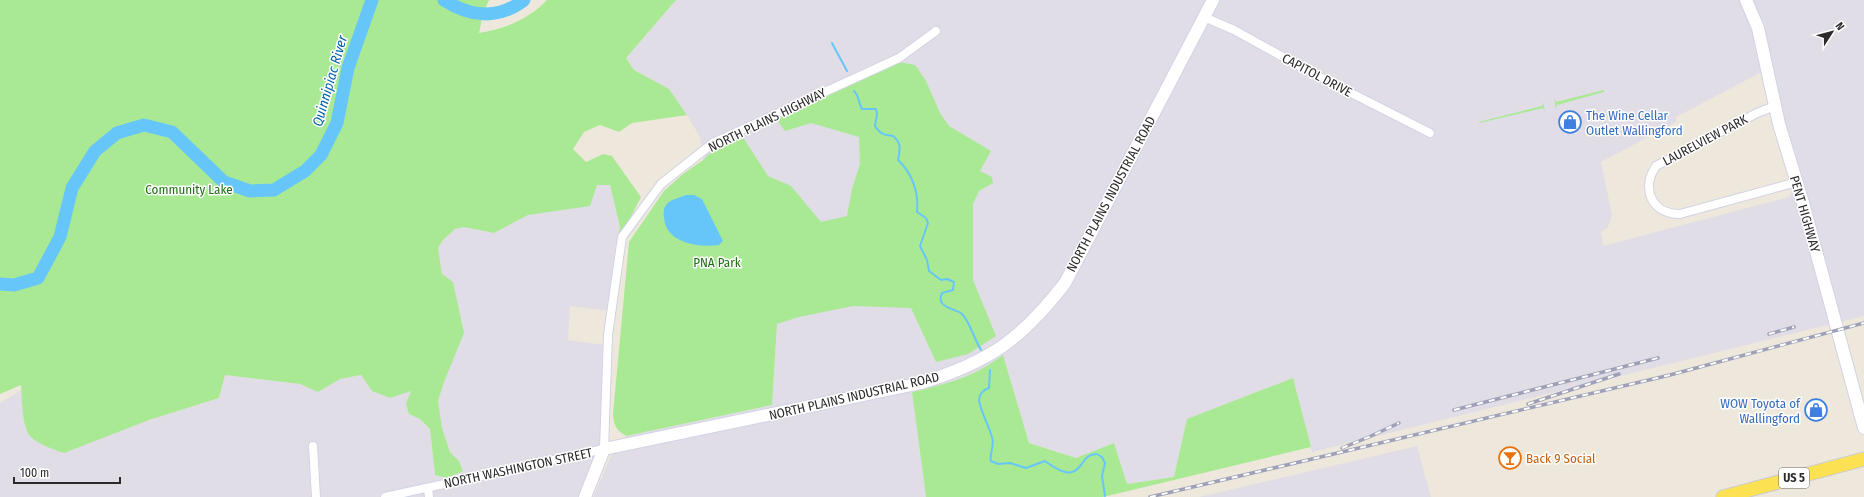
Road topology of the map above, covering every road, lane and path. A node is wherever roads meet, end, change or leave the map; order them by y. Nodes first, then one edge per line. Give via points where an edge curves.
1 (1213, 0) edge
2 (1746, 0) edge
3 (1204, 17) junction
4 (936, 31) dead end
5 (1775, 106) junction
6 (1430, 132) dead end
7 (1797, 182) junction
8 (1864, 428) edge
9 (313, 446) dead end
10 (604, 449) junction
11 (1864, 459) edge
12 (428, 488) junction
13 (316, 497) edge
14 (385, 497) edge
15 (428, 497) edge
16 (585, 497) edge
17 (1723, 497) edge

1 - 3 street, NORTH PLAINS INDUSTRIAL ROAD
2 - 5 street, PENT HIGHWAY via 1758,28
3 - 6 street, CAPITOL DRIVE via 1234,30 1310,72
3 - 10 street, NORTH PLAINS INDUSTRIAL ROAD via 1065,283 1046,308 1008,344 982,360 921,383
4 - 10 street, NORTH PLAINS HIGHWAY via 899,58 713,144 660,184 622,237 608,335
5 - 7 street, PENT HIGHWAY
5 - 7 street, LAURELVIEW PARK via 1656,166 1649,177 1649,193 1660,209 1680,214
7 - 8 street, PENT HIGHWAY
9 - 13 street
10 - 12 street, NORTH WASHINGTON STREET
10 - 16 street, NORTH PLAINS HIGHWAY
11 - 17 main road, US 5
12 - 14 street, NORTH WASHINGTON STREET
12 - 15 street

